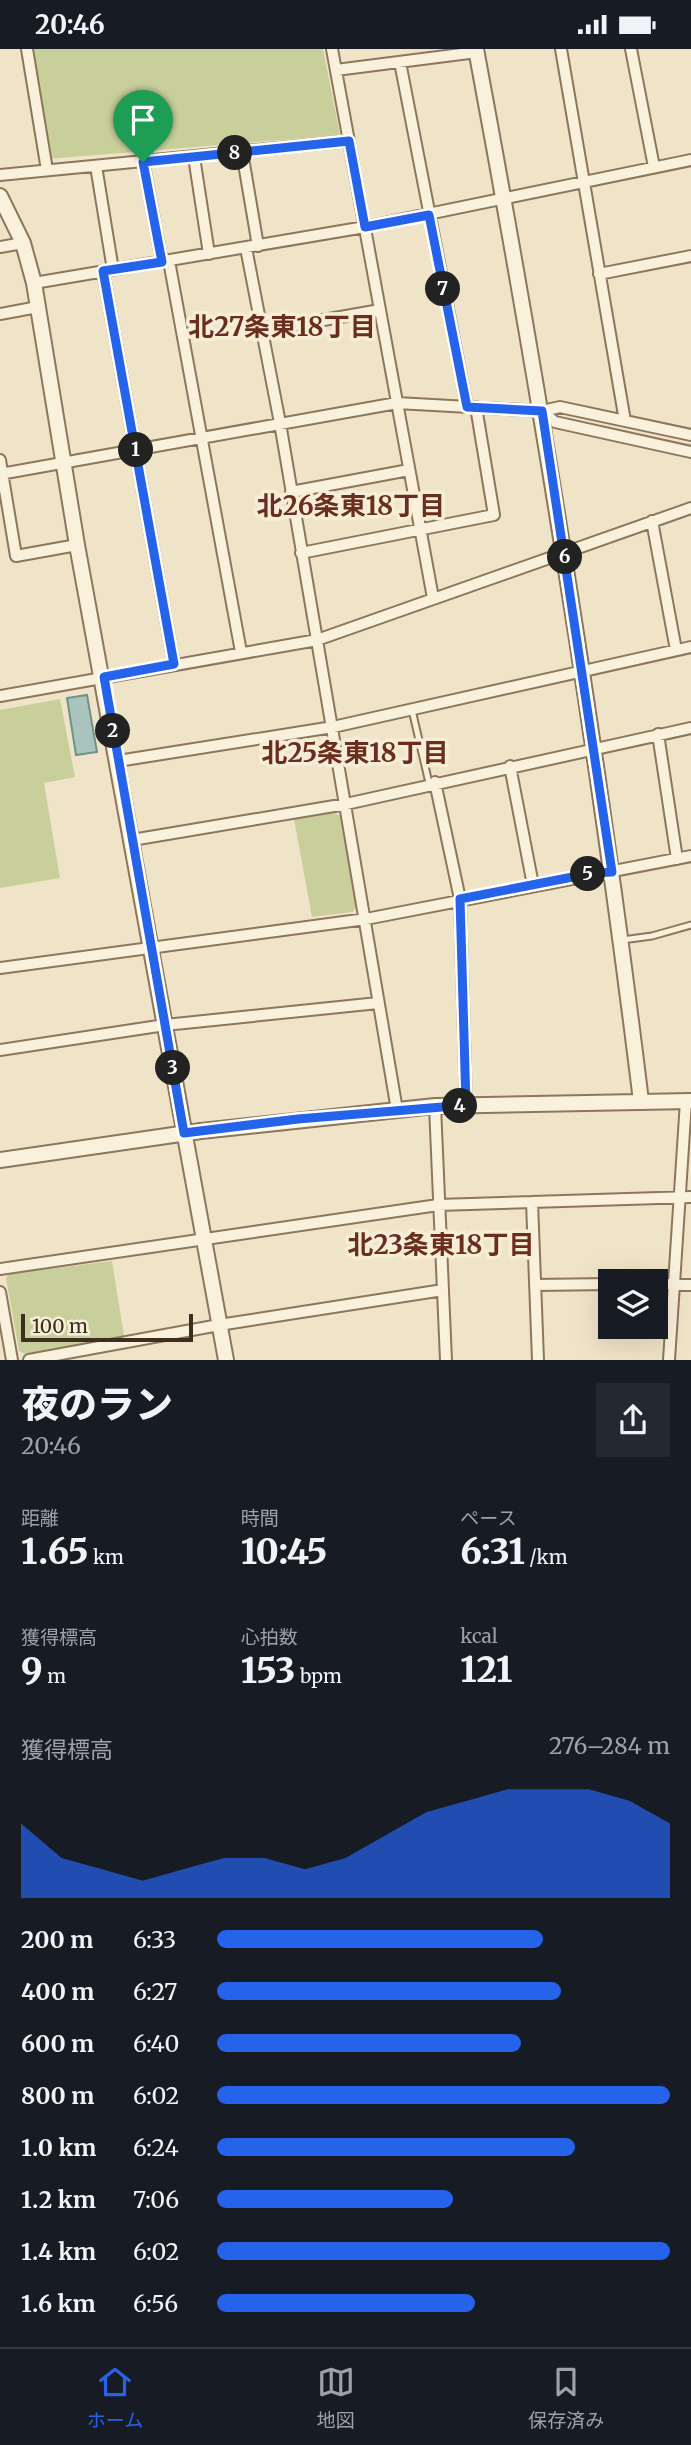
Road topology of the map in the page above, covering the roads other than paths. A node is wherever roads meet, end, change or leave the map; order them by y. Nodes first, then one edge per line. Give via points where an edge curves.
1 (27, 49) edge
2 (332, 49) edge
3 (561, 49) edge
4 (631, 49) edge
5 (476, 50) edge
6 (401, 62) junction
7 (336, 70) junction
8 (349, 141) junction
9 (242, 152) junction
10 (194, 156) junction
11 (691, 160) edge
12 (143, 162) junction
13 (96, 166) junction
14 (653, 167) junction
15 (47, 170) junction
16 (0, 175) edge
17 (583, 183) junction
18 (0, 196) edge
19 (501, 199) junction
20 (429, 215) junction
21 (365, 227) junction
22 (23, 243) junction
23 (0, 247) edge
24 (252, 247) junction
25 (209, 254) junction
26 (691, 256) edge
27 (165, 261) junction
28 (108, 270) junction
29 (599, 274) junction
30 (34, 283) junction
31 (38, 307) junction
32 (380, 310) junction
33 (0, 314) edge
34 (261, 331) junction
35 (397, 403) junction
36 (471, 407) junction
37 (542, 411) junction
38 (625, 421) junction
39 (280, 423) junction
40 (691, 435) edge
41 (201, 436) junction
42 (135, 449) junction
43 (691, 452) edge
44 (0, 460) edge
45 (65, 461) junction
46 (409, 470) junction
47 (1, 474) edge
48 (291, 492) junction
49 (691, 508) edge
50 (652, 521) junction
51 (420, 529) junction
52 (77, 545) junction
53 (564, 551) junction
54 (302, 553) junction
55 (433, 598) junction
56 (317, 640) junction
57 (691, 646) edge
58 (676, 650) junction
59 (241, 652) junction
60 (174, 664) junction
61 (583, 671) junction
62 (104, 677) junction
63 (0, 696) edge
64 (412, 710) junction
65 (333, 727) junction
66 (691, 728) edge
67 (657, 734) junction
68 (594, 748) junction
69 (118, 761) junction
70 (510, 766) junction
71 (432, 783) junction
72 (346, 804) junction
73 (132, 840) junction
74 (691, 856) edge
75 (677, 859) junction
76 (612, 872) junction
77 (533, 885) junction
78 (460, 899) junction
79 (366, 919) junction
80 (691, 925) edge
81 (622, 940) junction
82 (152, 947) junction
83 (0, 968) edge
84 (378, 1003) junction
85 (165, 1025) junction
86 (0, 1050) edge
87 (641, 1101) junction
88 (689, 1101) edge
89 (466, 1105) junction
90 (435, 1107) junction
91 (397, 1110) junction
92 (184, 1133) junction
93 (0, 1160) edge
94 (685, 1197) edge
95 (532, 1202) junction
96 (438, 1205) junction
97 (204, 1240) junction
98 (0, 1269) edge
99 (598, 1284) edge
100 (668, 1284) edge
101 (674, 1284) junction
102 (535, 1285) junction
103 (691, 1285) edge
104 (443, 1290) junction
105 (0, 1292) edge
106 (219, 1325) junction
107 (12, 1360) edge
108 (29, 1360) edge
109 (226, 1360) edge
110 (446, 1360) edge
111 (538, 1360) edge
112 (669, 1360) edge

1 - 15 street
2 - 7 street
3 - 17 street
4 - 14 street
5 - 6 street
5 - 19 street
6 - 7 street
6 - 20 street
7 - 8 street
8 - 9 street
8 - 21 street
9 - 10 street
9 - 24 street
10 - 12 street
10 - 25 street
11 - 14 street
12 - 13 street
12 - 27 street
13 - 15 street
13 - 28 street
14 - 17 street
15 - 16 street
17 - 19 street
17 - 29 street
18 - 22 street
19 - 20 street
19 - 37 street
20 - 21 street
20 - 36 street
21 - 24 street
21 - 32 street
22 - 23 street
22 - 30 street
24 - 25 street
24 - 34 street
25 - 27 street
26 - 29 street
27 - 28 street
27 - 41 street
28 - 30 street
28 - 42 street
29 - 38 street
30 - 31 street
31 - 33 street
31 - 45 street
32 - 34 street
32 - 35 street
34 - 39 street
35 - 36 street
35 - 39 street
35 - 46 street
36 - 37 street
36 - 51 street via 494,515
37 - 38 street via 560,407
37 - 43 street via 555,422
37 - 53 street
38 - 40 street
39 - 41 street
39 - 48 street
41 - 42 street
41 - 59 street
42 - 45 street
42 - 60 street
44 - 47 street
45 - 47 street
45 - 52 street
46 - 48 street
46 - 51 street
47 - 52 street via 16,556
48 - 54 street
49 - 50 street
50 - 53 street
50 - 58 street
51 - 54 street
51 - 55 street
52 - 62 street
53 - 55 street
53 - 61 street
54 - 56 street
55 - 56 street
56 - 59 street
56 - 65 street
57 - 58 street
58 - 61 street
59 - 60 street
60 - 62 street
61 - 64 street
61 - 68 street
62 - 63 street
62 - 69 street
64 - 65 street
64 - 71 lane
65 - 69 street
65 - 72 street
66 - 67 street
67 - 68 street
67 - 75 street
68 - 70 street
68 - 76 street
69 - 73 street
70 - 71 street
70 - 77 street
71 - 72 street
71 - 78 street
72 - 73 street
72 - 79 street
73 - 82 street
74 - 75 street
75 - 76 street
76 - 77 street
76 - 81 street
77 - 78 street
78 - 79 street
78 - 89 street
79 - 82 street
79 - 84 street
80 - 81 lane
81 - 87 street
82 - 83 street
82 - 85 street
84 - 85 street
84 - 91 street
85 - 86 street
85 - 92 street
87 - 88 street
87 - 89 street
88 - 94 street
89 - 90 street
90 - 91 street
90 - 96 street
91 - 92 street
92 - 93 street
92 - 97 street
94 - 95 street
94 - 101 street
95 - 96 street
95 - 102 street
96 - 97 street
96 - 104 street
97 - 98 street
97 - 106 street
99 - 102 street
100 - 101 street
101 - 103 street
101 - 112 street
102 - 111 street
104 - 106 street
104 - 110 street
105 - 107 street
106 - 108 street
106 - 109 street

